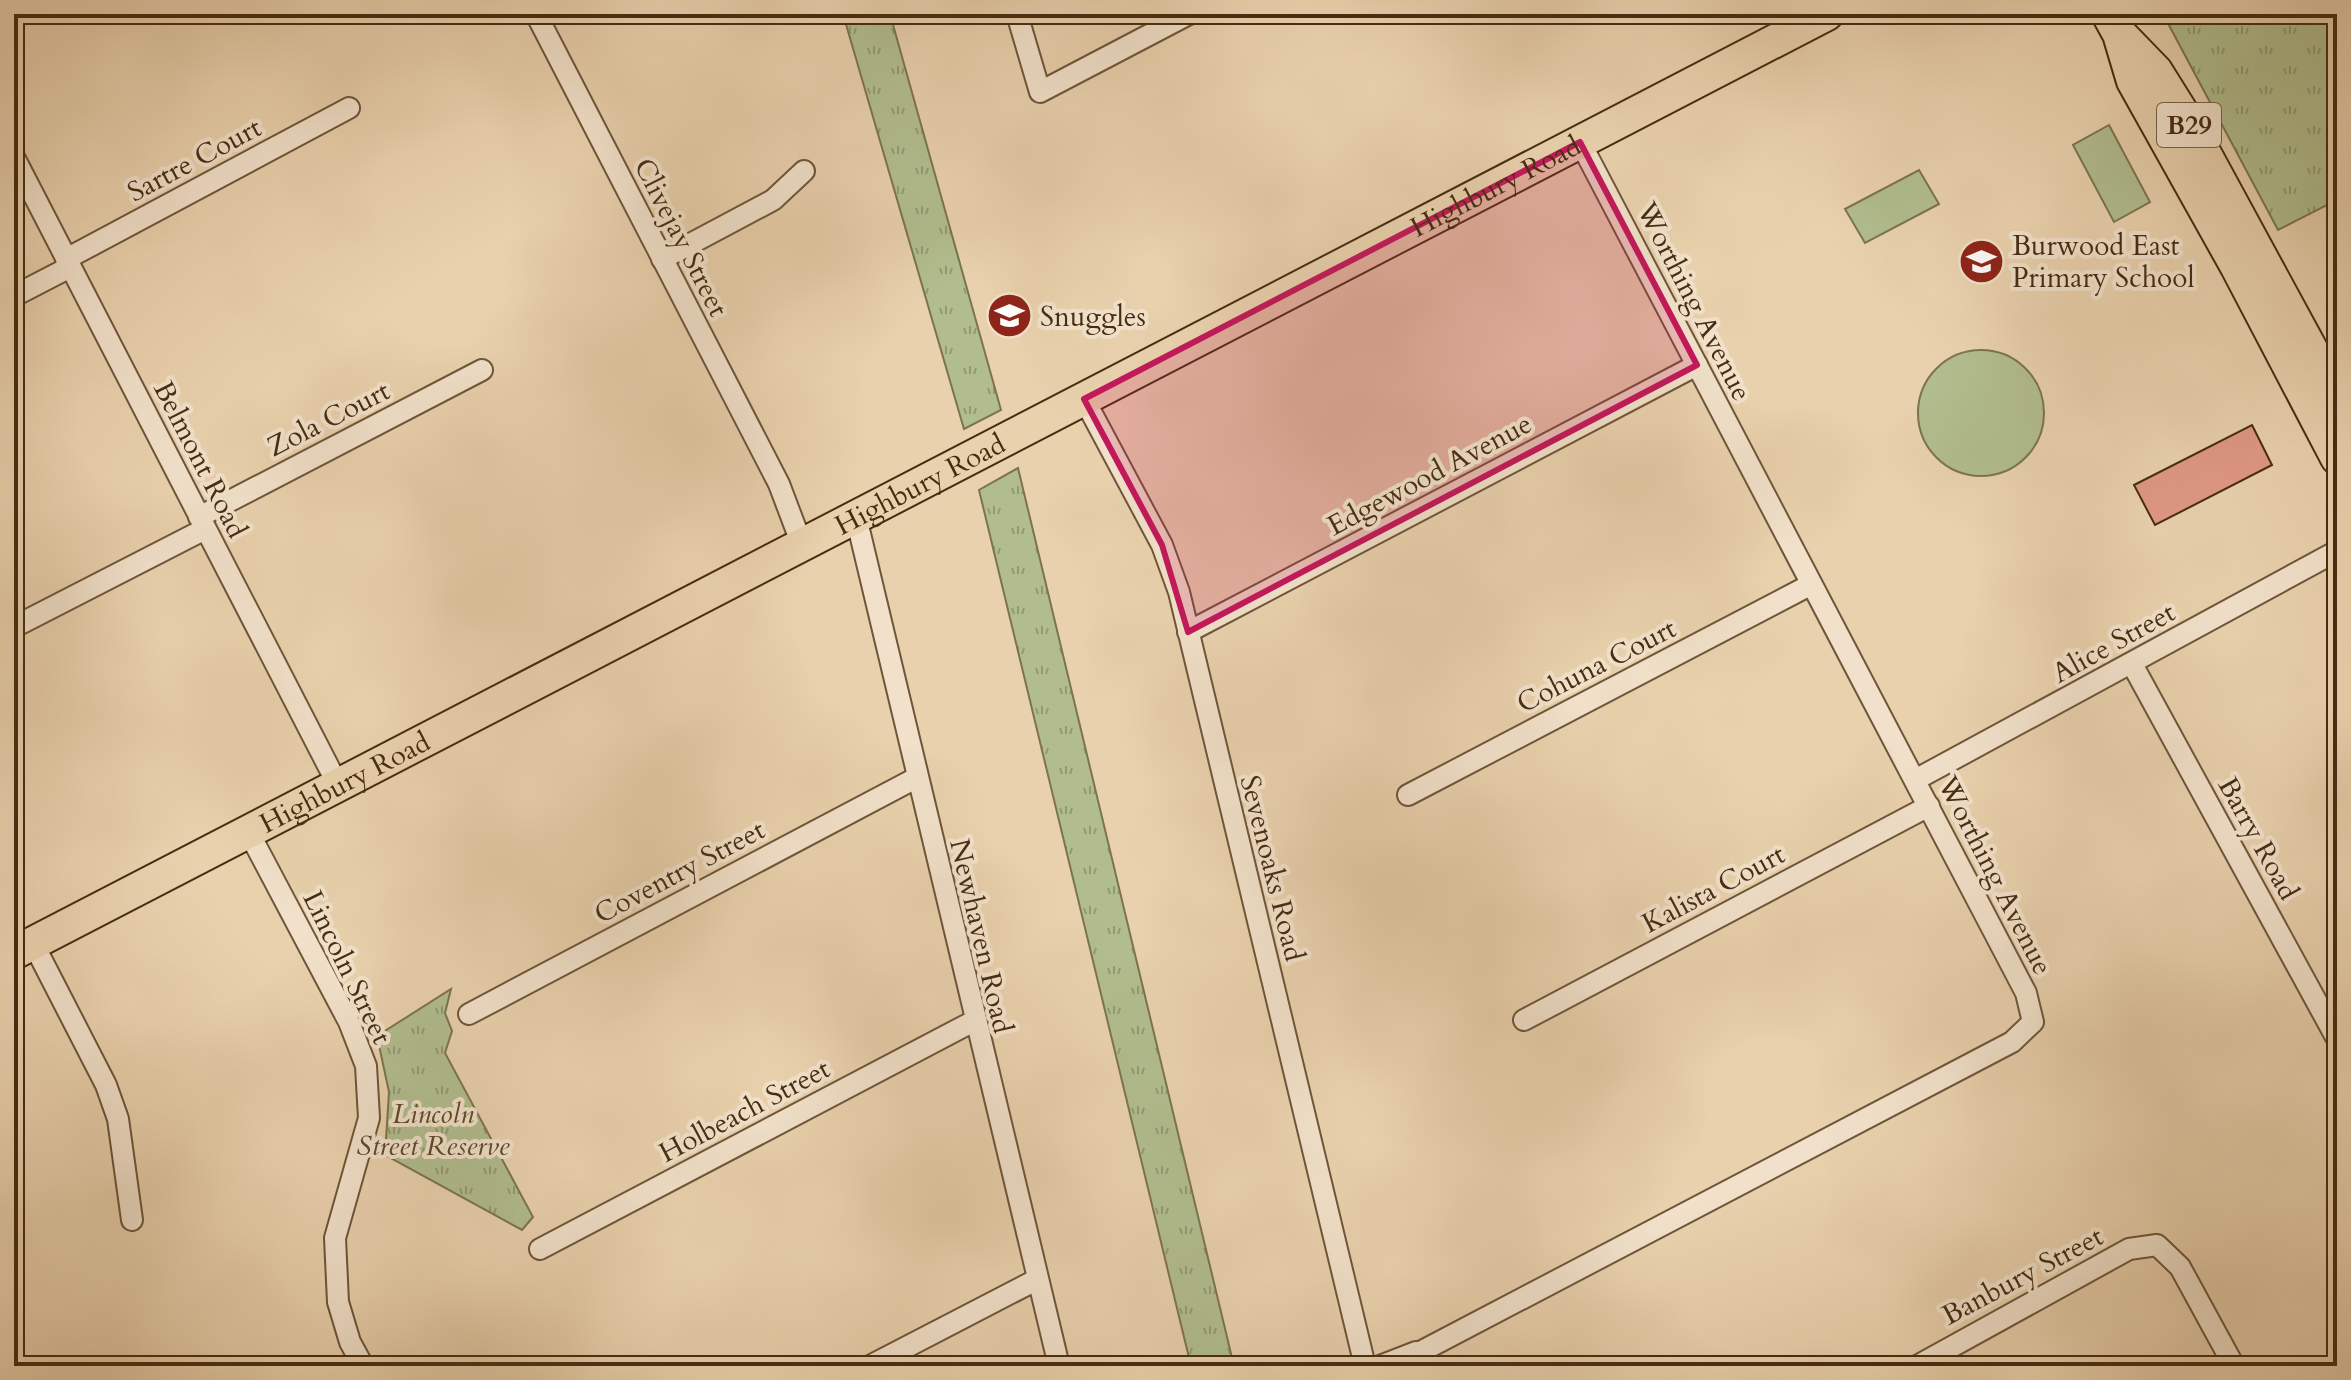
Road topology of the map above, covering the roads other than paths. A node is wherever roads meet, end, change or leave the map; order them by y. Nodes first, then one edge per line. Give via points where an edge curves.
1 (536, 14) edge
2 (1017, 14) edge
3 (1189, 14) edge
4 (1827, 14) edge
5 (2114, 24) edge
6 (349, 108) dead end
7 (1580, 142) junction
8 (14, 157) edge
9 (804, 171) dead end
10 (662, 259) junction
11 (68, 263) junction
12 (14, 296) edge
13 (1697, 365) junction
14 (482, 370) dead end
15 (2337, 397) edge
16 (1084, 399) junction
17 (2337, 458) edge
18 (856, 517) junction
19 (202, 523) junction
20 (809, 541) junction
21 (2337, 551) edge
22 (1810, 585) junction
23 (14, 627) edge
24 (1188, 632) junction
25 (2132, 664) junction
26 (916, 778) junction
27 (1915, 780) junction
28 (338, 785) junction
29 (1408, 795) dead end
30 (1929, 806) junction
31 (248, 831) junction
32 (23, 948) edge
33 (469, 1014) dead end
34 (1524, 1020) dead end
35 (974, 1021) junction
36 (2337, 1039) edge
37 (132, 1220) dead end
38 (540, 1249) dead end
39 (1036, 1280) junction
40 (1424, 1350) junction
41 (363, 1366) edge
42 (870, 1366) edge
43 (1059, 1366) edge
44 (1365, 1366) edge
45 (1380, 1366) edge
46 (1404, 1366) edge
47 (1917, 1366) edge
48 (2234, 1366) edge

1 - 10 street, Clivejay Street
2 - 3 street via 1040,92
4 - 7 main road, Highbury Road
5 - 15 main road, B29 via 2156,71 2179,107
5 - 17 main road, B29 via 2133,81
6 - 11 street, Sartre Court
7 - 13 street, Worthing Avenue
7 - 16 main road, Highbury Road
8 - 11 street, Belmont Road
9 - 10 street via 773,200
10 - 20 street, Clivejay Street
11 - 12 street, Sartre Court
11 - 19 street, Belmont Road
13 - 22 street, Worthing Avenue
13 - 24 street, Edgewood Avenue
14 - 19 street, Zola Court
16 - 18 main road, Highbury Road
16 - 24 street, Sevenoaks Road via 1162,545
18 - 20 main road, Highbury Road
18 - 26 street, Newhaven Road
19 - 23 street, Zola Court
19 - 28 street, Belmont Road
20 - 28 main road, Highbury Road
21 - 25 street, Alice Street
22 - 27 street, Worthing Avenue
22 - 29 street, Cohuna Court
24 - 44 street, Sevenoaks Road
25 - 27 street, Alice Street
25 - 36 street, Barry Road
26 - 33 street, Coventry Street
26 - 35 street, Newhaven Road
27 - 30 street, Worthing Avenue
28 - 31 main road, Highbury Road
30 - 34 street, Kalista Court
30 - 40 street, Worthing Avenue via 2026,993 2033,1022 2012,1042
31 - 32 main road, Highbury Road
31 - 41 street, Lincoln Street via 349,1022 366,1066 369,1118 335,1238 338,1302
32 - 37 street via 110,1097 125,1153
35 - 38 street, Holbeach Street
35 - 39 street, Newhaven Road
39 - 42 street
39 - 43 street, Newhaven Road
40 - 45 street, Worthing Avenue
40 - 46 street, Worthing Avenue
47 - 48 street, Banbury Street via 2129,1249 2157,1245 2180,1267

